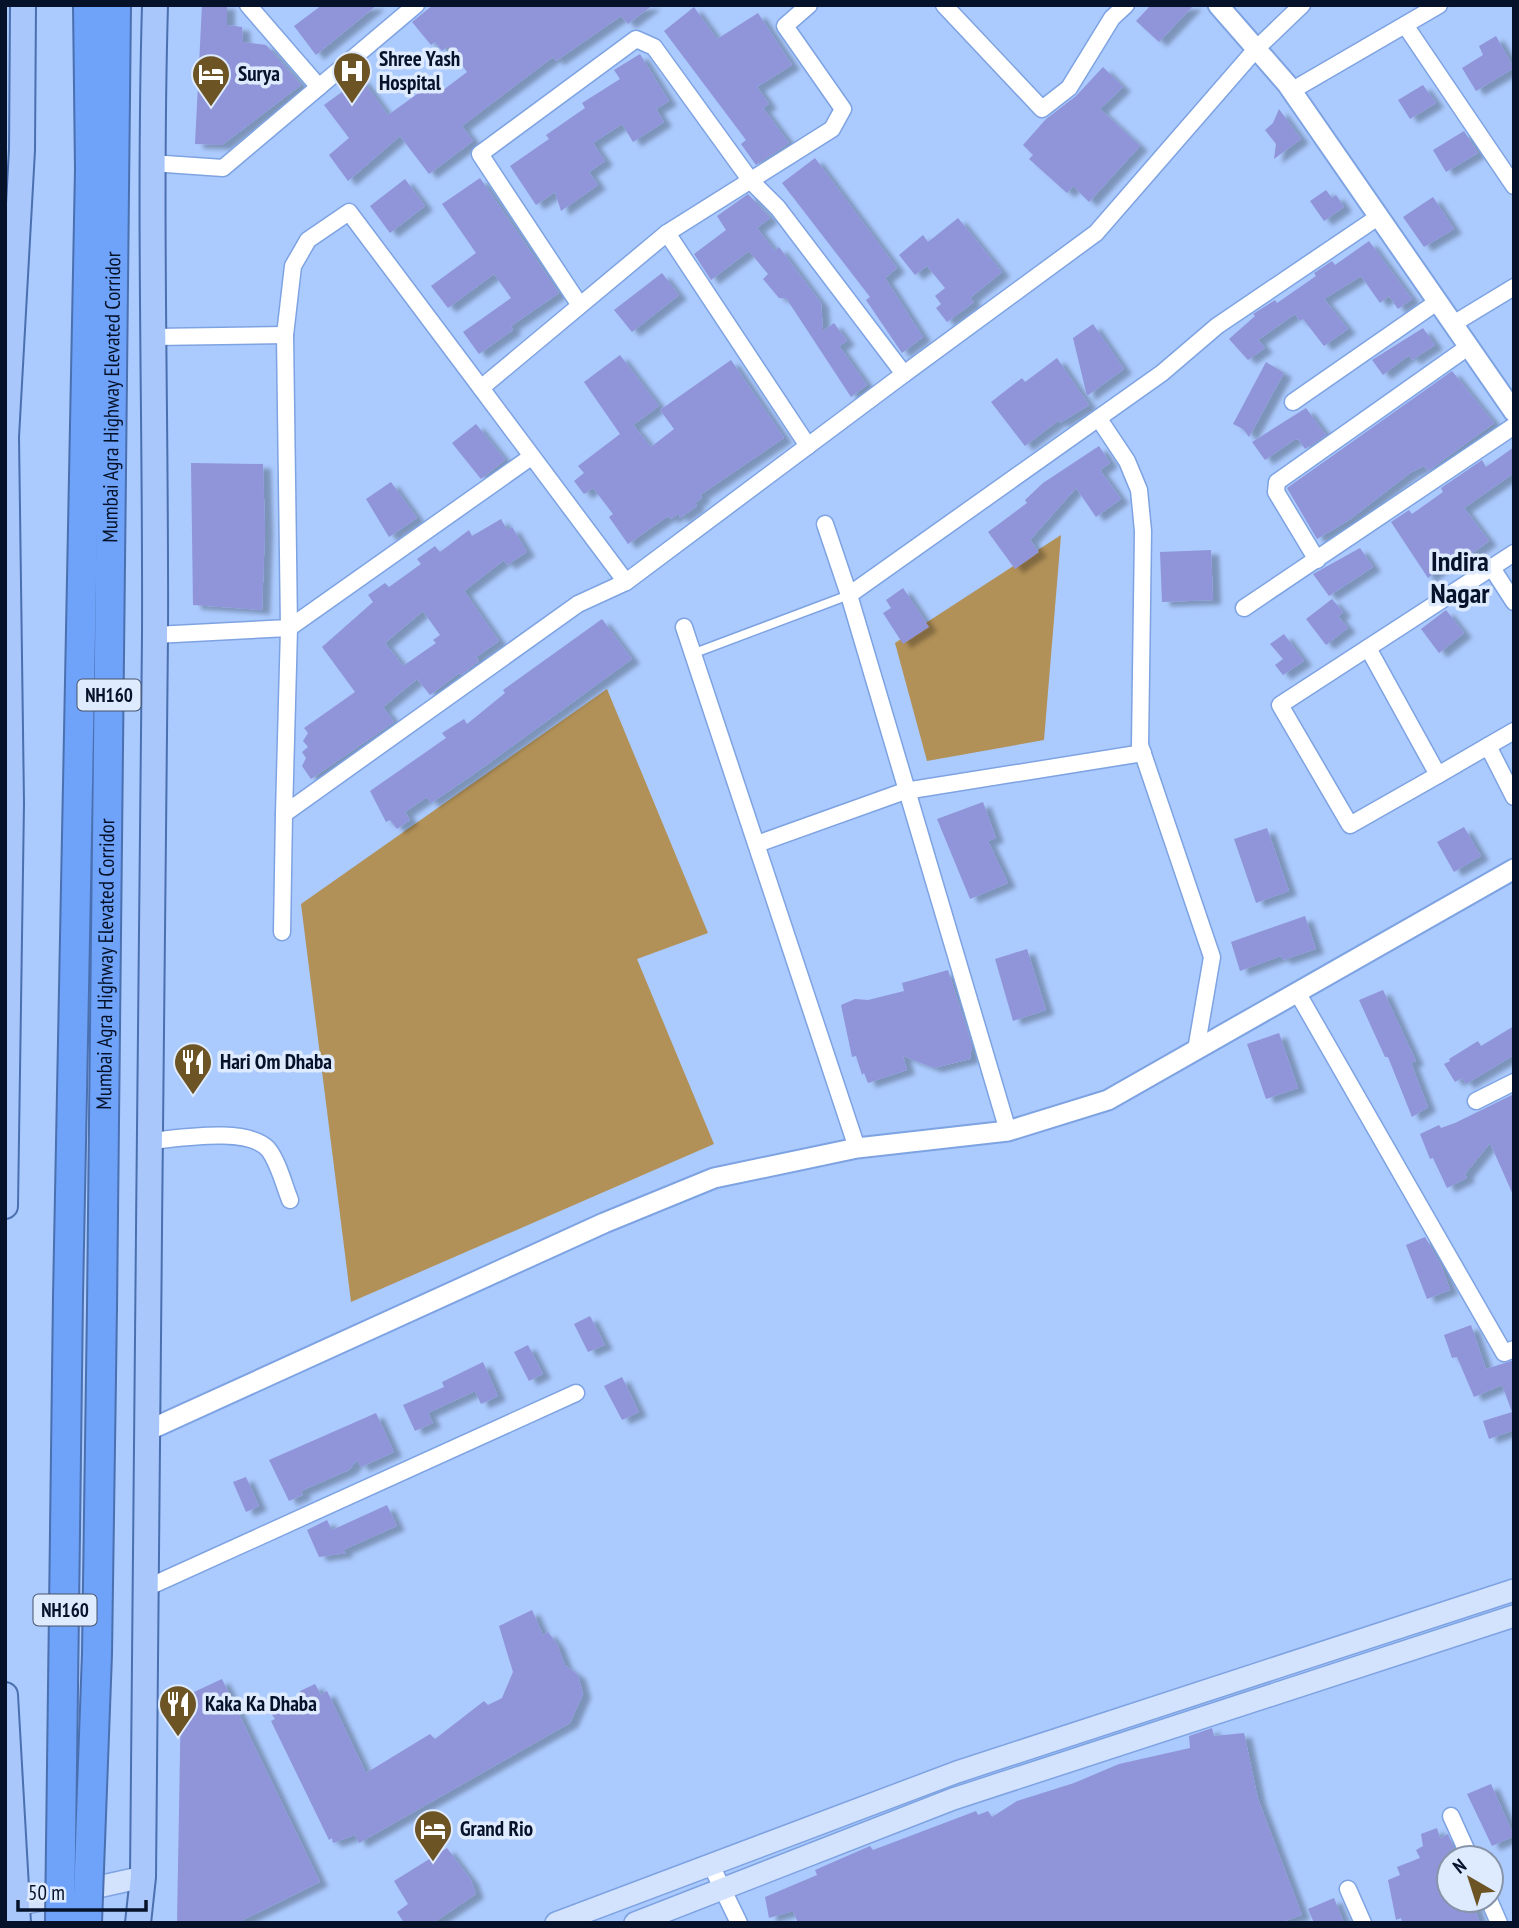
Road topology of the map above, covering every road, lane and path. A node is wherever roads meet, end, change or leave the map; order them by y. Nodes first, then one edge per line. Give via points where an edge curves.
1 (23, 5) edge
2 (70, 5) edge
3 (88, 5) edge
4 (155, 5) edge
5 (248, 5) edge
6 (416, 5) edge
7 (809, 5) edge
8 (944, 5) edge
9 (1101, 5) edge
10 (1126, 5) edge
11 (1218, 5) edge
12 (1302, 5) edge
13 (1439, 5) edge
14 (119, 13) edge
15 (1112, 18) junction
16 (1405, 25) junction
17 (1256, 49) junction
18 (319, 86) junction
19 (1291, 91) junction
20 (89, 98) junction
21 (14, 154) edge
22 (151, 163) junction
23 (751, 181) junction
24 (1514, 186) edge
25 (1378, 217) junction
26 (667, 233) junction
27 (1514, 287) edge
28 (1437, 302) junction
29 (579, 304) junction
30 (1453, 324) junction
31 (285, 335) junction
32 (154, 337) junction
33 (1468, 347) junction
34 (904, 374) junction
35 (481, 388) junction
36 (1293, 402) dead end
37 (1514, 412) edge
38 (1099, 419) junction
39 (1514, 426) edge
40 (808, 446) junction
41 (531, 457) junction
42 (825, 524) dead end
43 (1514, 553) edge
44 (1317, 560) junction
45 (1492, 568) junction
46 (626, 582) junction
47 (849, 595) junction
48 (1514, 602) edge
49 (1244, 608) dead end
50 (684, 627) dead end
51 (289, 628) junction
52 (155, 635) junction
53 (1368, 648) junction
54 (692, 654) junction
55 (1514, 732) edge
56 (1488, 746) junction
57 (1143, 753) junction
58 (1438, 775) junction
59 (905, 791) junction
60 (1514, 797) edge
61 (8, 803) edge
62 (284, 814) junction
63 (8, 830) edge
64 (757, 844) junction
65 (1514, 869) edge
66 (282, 932) dead end
67 (1297, 992) junction
68 (1196, 1050) junction
69 (1514, 1082) edge
70 (1476, 1101) dead end
71 (6, 1114) edge
72 (1008, 1131) junction
73 (149, 1141) junction
74 (857, 1148) junction
75 (290, 1200) dead end
76 (5, 1206) edge
77 (1514, 1349) edge
78 (576, 1393) dead end
79 (149, 1430) junction
80 (144, 1590) junction
81 (1514, 1590) edge
82 (1514, 1616) edge
83 (5, 1695) edge
84 (1451, 1816) dead end
85 (1464, 1844) edge
86 (711, 1865) junction
87 (143, 1877) junction
88 (1348, 1889) dead end
89 (723, 1890) junction
90 (17, 1914) edge
91 (60, 1923) edge
92 (87, 1923) edge
93 (138, 1923) edge
94 (556, 1923) edge
95 (635, 1923) edge
96 (739, 1923) edge
97 (1363, 1923) edge

1 - 21 main road
2 - 20 highway via 71,57
3 - 20 highway, Mumbai Agra Highway Elevated Corridor
4 - 22 main road
5 - 18 street
6 - 18 street
7 - 23 street via 785,26 843,108 832,128
8 - 15 street via 1042,108 1069,88
9 - 15 street
10 - 15 street
11 - 17 street
12 - 17 street
13 - 16 street
14 - 92 highway, Mumbai Agra Highway Elevated Corridor / NH160, bridge via 97,1654
16 - 19 street
16 - 24 street
17 - 19 street
17 - 34 street via 1096,233
18 - 22 street via 223,168
19 - 25 street
20 - 91 highway, Mumbai Agra Highway Elevated Corridor / NH160, bridge
21 - 61 main road via 6,437
22 - 32 main road
23 - 26 street
23 - 29 street via 654,47 636,39 480,153
23 - 34 street via 778,208
25 - 28 street
25 - 38 street via 1217,326
26 - 29 street
26 - 40 street
27 - 30 street
28 - 30 street
28 - 36 street
29 - 35 street
30 - 33 street
31 - 32 street
31 - 35 street via 293,266 308,240 349,212
31 - 51 street
32 - 52 main road
33 - 37 street
33 - 44 street via 1277,482 1276,492
34 - 40 street
35 - 41 street
38 - 47 street
38 - 57 street via 1127,461 1139,490
39 - 44 street
40 - 46 street
41 - 46 street
41 - 51 street
42 - 47 street
43 - 45 street
44 - 49 street
45 - 48 street
45 - 53 street
46 - 62 street via 578,604
47 - 54 lane
47 - 59 street
50 - 54 street
51 - 52 street
51 - 62 street
52 - 73 main road
53 - 58 street
53 - 58 street via 1280,705 1350,825
54 - 64 street
55 - 56 street
56 - 58 street
56 - 60 street
57 - 59 street
57 - 68 street via 1212,957
59 - 64 street
59 - 72 street
61 - 63 main road
62 - 66 street
63 - 71 main road
64 - 74 street
65 - 67 street
67 - 68 street
67 - 77 street via 1504,1353
68 - 72 street via 1108,1100
69 - 70 street
71 - 76 main road
72 - 74 street
73 - 75 street via 232,1136 254,1140 268,1150
73 - 79 main road
74 - 79 street via 714,1178 604,1223
78 - 80 street
79 - 80 main road
80 - 87 main road
81 - 86 main road via 957,1772
82 - 89 main road via 953,1799
83 - 90 main road
84 - 85 street
86 - 89 street
86 - 94 main road
87 - 90 main road
87 - 93 main road
88 - 97 street
89 - 95 main road
89 - 96 street

